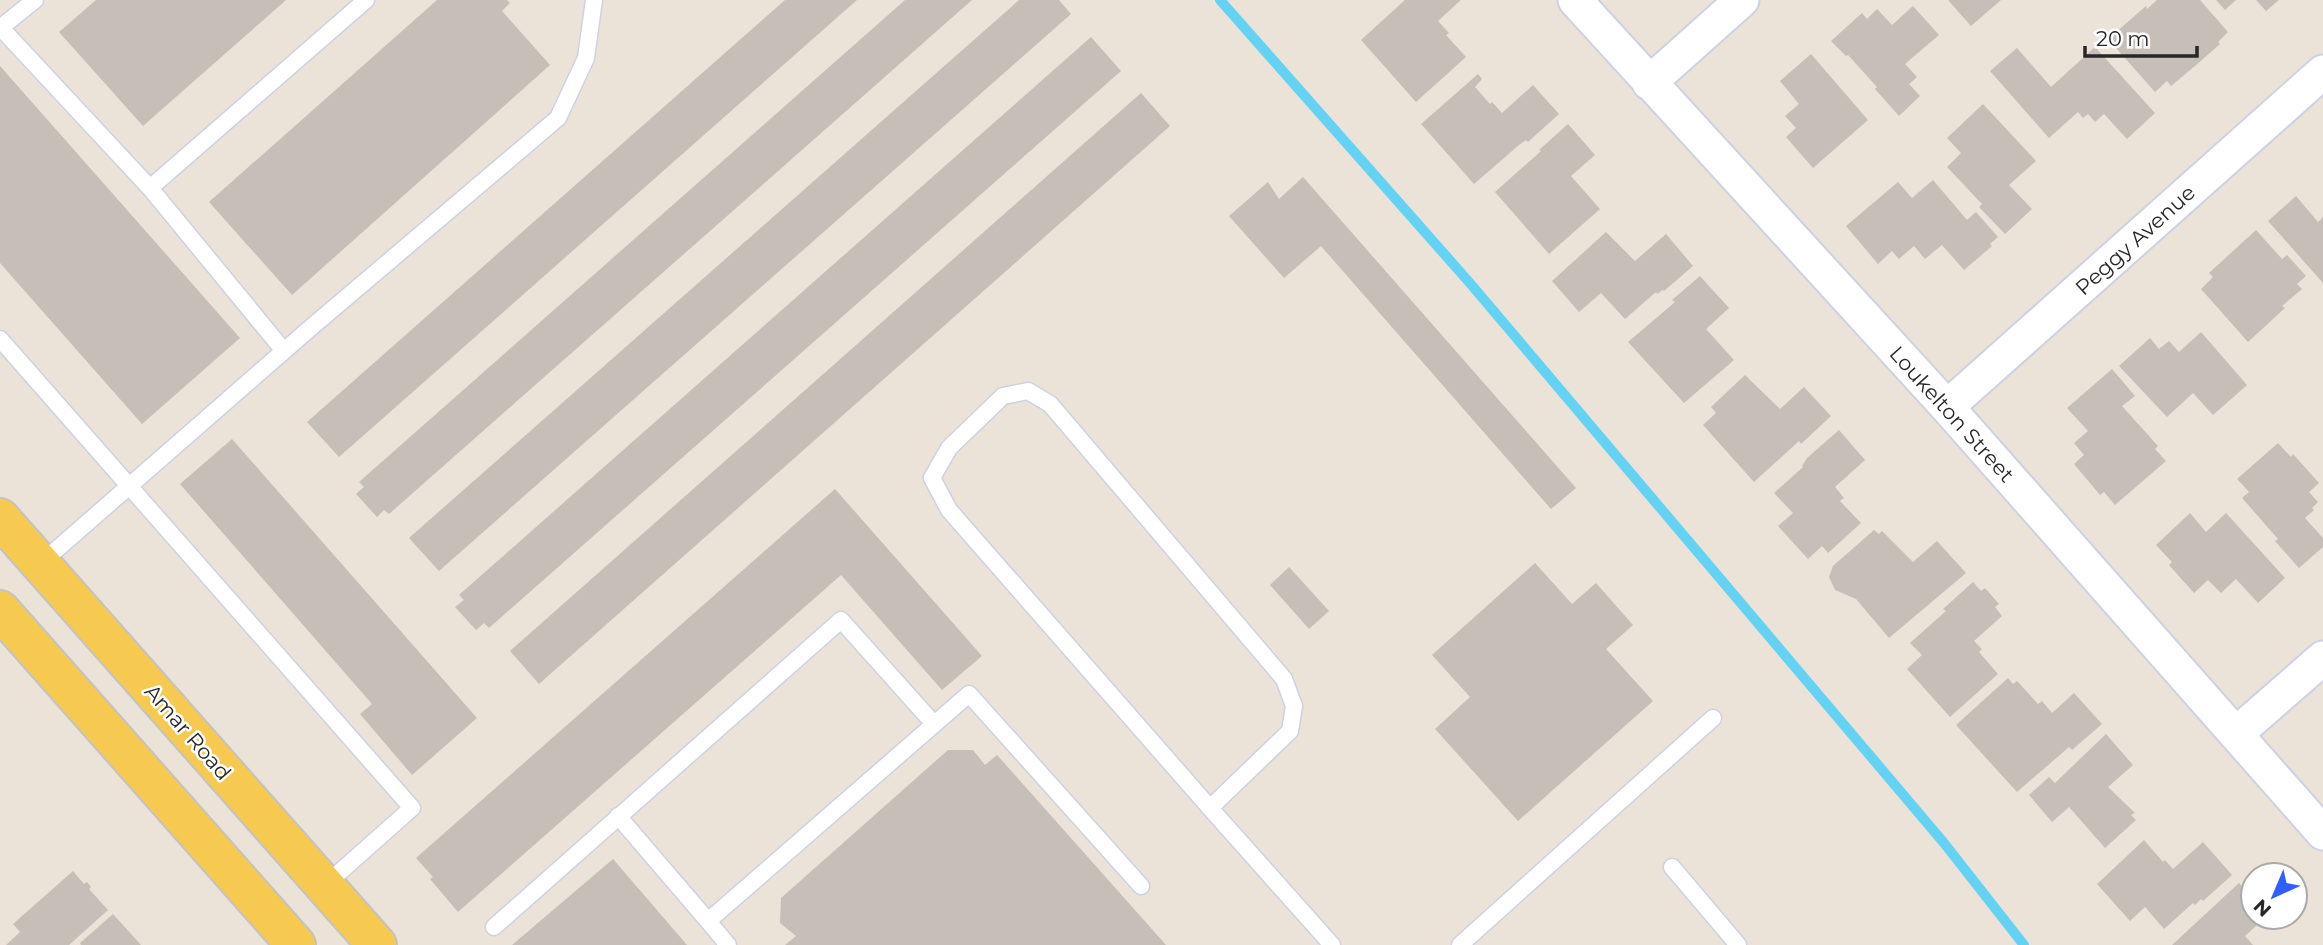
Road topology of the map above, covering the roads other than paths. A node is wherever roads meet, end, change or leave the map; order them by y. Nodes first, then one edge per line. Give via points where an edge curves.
1 (35, 0) edge
2 (366, 0) edge
3 (594, 0) edge
4 (1575, 0) edge
5 (1742, 0) edge
6 (0, 28) edge
7 (2323, 72) edge
8 (1649, 83) junction
9 (150, 188) junction
10 (0, 339) edge
11 (284, 351) junction
12 (1947, 407) junction
13 (129, 485) junction
14 (0, 518) edge
15 (40, 564) junction
16 (0, 610) edge
17 (2323, 658) edge
18 (1713, 718) dead end
19 (934, 724) junction
20 (2236, 734) junction
21 (1210, 808) junction
22 (618, 816) junction
23 (2323, 833) edge
24 (1672, 867) dead end
25 (324, 886) junction
26 (1141, 886) dead end
27 (708, 921) junction
28 (494, 927) dead end
29 (296, 945) edge
30 (377, 945) edge
31 (728, 945) edge
32 (1332, 945) edge
33 (1460, 945) edge
34 (1738, 945) edge

1 - 6 lane
2 - 9 lane
3 - 11 lane via 586,58 558,118
4 - 8 street, Loukelton Street
5 - 8 street
6 - 9 lane
7 - 12 street, Peggy Avenue
8 - 12 street, Loukelton Street
9 - 11 lane
10 - 13 lane
11 - 13 lane
12 - 20 street, Loukelton Street
13 - 15 lane
13 - 25 lane via 412,807
14 - 15 main road, Amar Road
15 - 25 main road, Amar Road
16 - 29 main road
17 - 20 street
18 - 33 lane
19 - 22 lane via 841,620
19 - 26 lane via 970,694
19 - 27 lane
20 - 23 street, Loukelton Street
21 - 21 lane via 949,510 932,478 949,448 1003,396 1028,391 1050,404 1284,679 1294,706 1290,731
21 - 32 lane
22 - 27 lane
22 - 28 lane
24 - 34 lane
25 - 30 main road, Amar Road
27 - 31 lane

